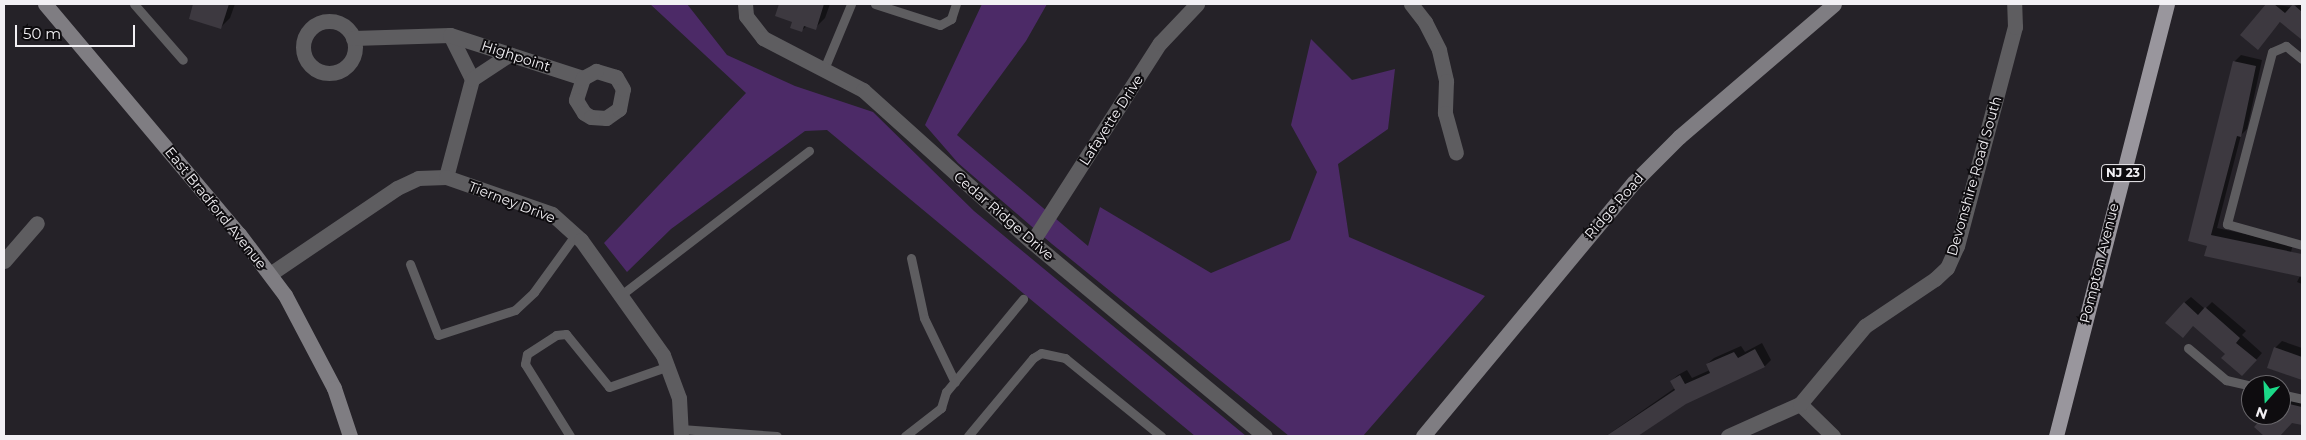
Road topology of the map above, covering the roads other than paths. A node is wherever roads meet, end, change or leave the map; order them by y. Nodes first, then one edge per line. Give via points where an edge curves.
1 (45, 4) edge
2 (134, 4) edge
3 (745, 4) edge
4 (851, 4) edge
5 (875, 4) edge
6 (956, 4) edge
7 (1197, 4) edge
8 (1411, 4) edge
9 (1834, 4) edge
10 (2014, 4) edge
11 (2167, 4) edge
12 (450, 35) junction
13 (353, 38) dead end
14 (510, 54) junction
15 (2302, 59) edge
16 (182, 60) dead end
17 (824, 69) junction
18 (583, 78) dead end
19 (472, 79) junction
20 (809, 151) dead end
21 (1456, 153) dead end
22 (446, 177) junction
23 (37, 223) dead end
24 (576, 234) junction
25 (1032, 242) junction
26 (2302, 245) edge
27 (911, 258) dead end
28 (4, 261) edge
29 (410, 264) dead end
30 (270, 274) junction
31 (621, 294) junction
32 (1023, 299) dead end
33 (2188, 348) dead end
34 (669, 366) junction
35 (954, 382) junction
36 (2241, 384) edge
37 (1800, 404) junction
38 (681, 433) edge
39 (350, 436) edge
40 (570, 436) edge
41 (777, 436) edge
42 (905, 436) edge
43 (968, 436) edge
44 (1161, 436) edge
45 (1265, 436) edge
46 (1423, 436) edge
47 (1728, 436) edge
48 (1833, 436) edge
49 (2056, 436) edge

1 - 30 main road, East Bradford Avenue
2 - 16 lane
3 - 17 street, Cedar Ridge Drive via 746,16 763,38
4 - 17 lane
5 - 6 lane via 940,25 951,19
7 - 25 street, Lafayette Drive via 1160,43
8 - 21 street via 1425,22 1439,50 1446,81 1445,113
9 - 46 main road, Ridge Road via 1679,137 1634,182
10 - 37 street, Devonshire Road South via 2015,27 1951,261 1935,280 1865,326
11 - 49 main road, Pompton Avenue / NJ 23
12 - 13 street, Highpoint
12 - 14 street, Highpoint
12 - 19 street, Highpoint
14 - 18 street, Highpoint
14 - 19 street
15 - 26 lane via 2286,46 2272,52 2227,224
17 - 25 street, Cedar Ridge Drive via 863,90
19 - 22 street
20 - 31 lane
22 - 24 street, Tierney Drive via 552,214
22 - 30 street, Tierney Drive via 428,176 407,182
23 - 28 street
24 - 29 lane via 534,292 516,310 438,335
24 - 31 street, Tierney Drive
25 - 45 street, Cedar Ridge Drive
27 - 35 lane via 924,318
30 - 39 main road, East Bradford Avenue via 299,319 334,388
31 - 34 street, Tierney Drive
32 - 35 lane
33 - 36 lane via 2226,380
34 - 38 street, Tierney Drive via 679,398
34 - 40 lane via 609,387 566,334 556,336 527,354 525,364
35 - 42 lane via 946,392 941,408
37 - 47 street
37 - 48 street
38 - 41 lane
43 - 44 lane via 1033,358 1042,353 1065,358

